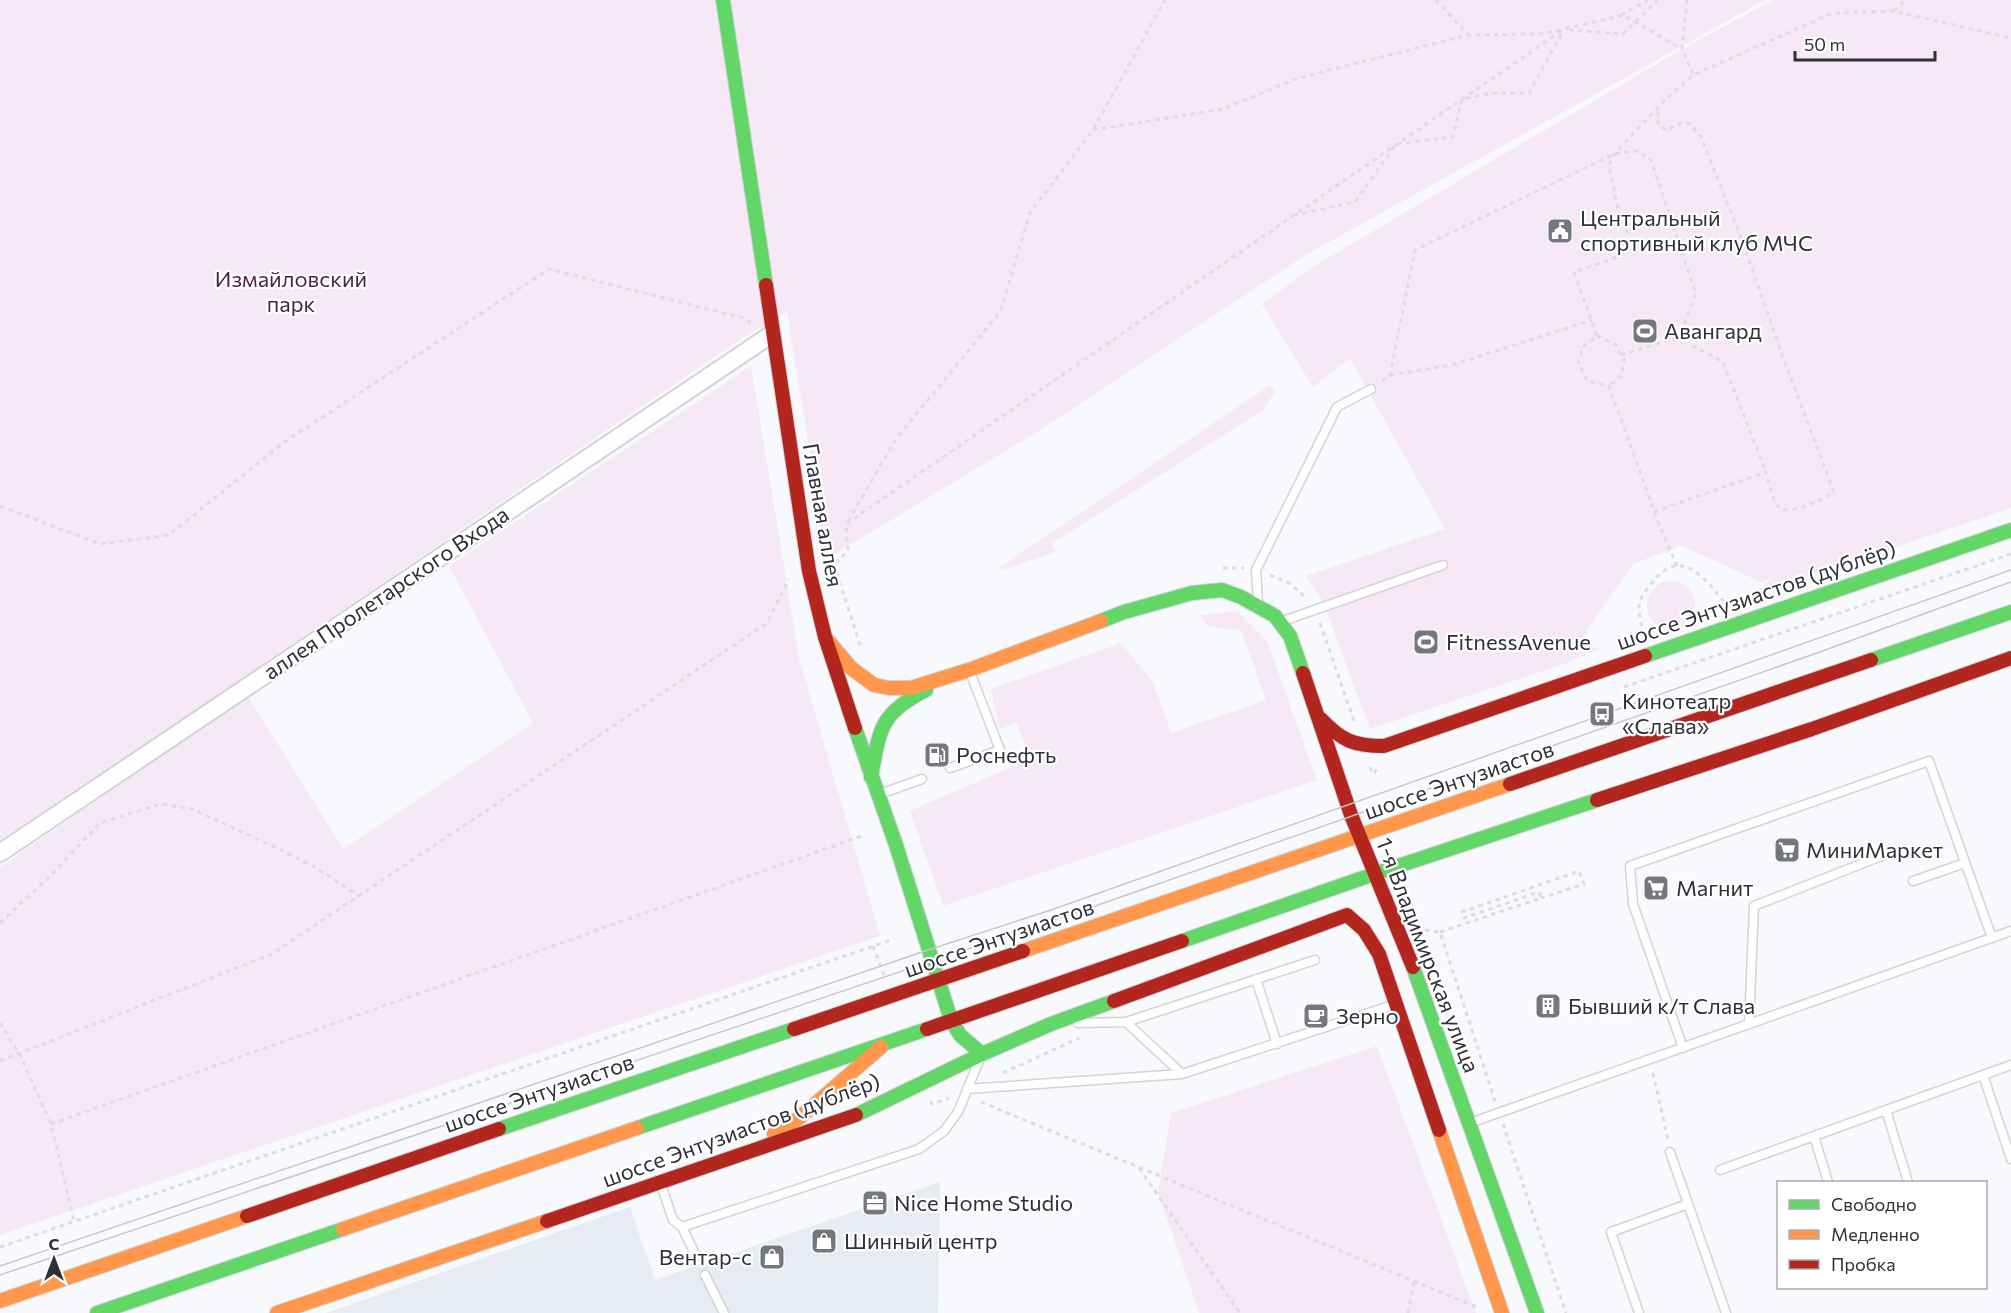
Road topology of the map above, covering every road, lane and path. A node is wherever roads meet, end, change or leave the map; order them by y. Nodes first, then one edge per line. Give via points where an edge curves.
1 (723, 0) edge
2 (1165, 0) edge
3 (1436, 0) edge
4 (1648, 0) edge
5 (1658, 0) edge
6 (1687, 0) edge
7 (1906, 0) edge
8 (1642, 1) edge
9 (1894, 11) junction
10 (1623, 15) junction
11 (1564, 29) junction
12 (1468, 35) junction
13 (2011, 38) edge
14 (1682, 49) junction
15 (1693, 75) junction
16 (1462, 99) junction
17 (1658, 107) junction
18 (1093, 130) junction
19 (1396, 144) junction
20 (1614, 154) junction
21 (1289, 217) junction
22 (1592, 320) junction
23 (1689, 334) junction
24 (768, 336) junction
25 (1597, 336) junction
26 (1621, 355) junction
27 (1390, 375) junction
28 (1609, 386) junction
29 (1371, 389) joint
30 (1766, 472) junction
31 (0, 506) edge
32 (1654, 512) junction
33 (846, 524) junction
34 (2011, 530) edge
35 (1443, 565) dead end
36 (1677, 566) junction
37 (823, 568) dead end
38 (792, 574) dead end
39 (1258, 605) junction
40 (1729, 608) dead end
41 (2011, 612) edge
42 (1280, 622) junction
43 (1643, 635) dead end
44 (825, 637) junction
45 (2011, 658) edge
46 (969, 670) junction
47 (1318, 716) junction
48 (950, 768) dead end
49 (871, 778) junction
50 (922, 779) dead end
51 (877, 795) junction
52 (865, 835) dead end
53 (1360, 837) junction
54 (0, 853) edge
55 (1889, 853) dead end
56 (1965, 863) junction
57 (1377, 873) junction
58 (1913, 881) dead end
59 (359, 896) junction
60 (1541, 898) junction
61 (1341, 901) junction
62 (0, 923) edge
63 (2011, 931) edge
64 (1440, 932) dead end
65 (1992, 938) junction
66 (894, 939) dead end
67 (873, 946) junction
68 (1315, 960) dead end
69 (1256, 979) junction
70 (938, 981) junction
71 (887, 982) dead end
72 (1398, 1004) junction
73 (951, 1020) junction
74 (1126, 1022) junction
75 (0, 1023) edge
76 (1051, 1024) junction
77 (1749, 1024) junction
78 (1082, 1036) dead end
79 (884, 1044) junction
80 (1277, 1044) junction
81 (1683, 1048) junction
82 (20, 1054) junction
83 (982, 1054) junction
84 (1650, 1059) junction
85 (0, 1061) edge
86 (2011, 1065) edge
87 (1182, 1074) junction
88 (999, 1075) dead end
89 (1983, 1075) junction
90 (962, 1093) junction
91 (976, 1100) dead end
92 (932, 1104) dead end
93 (1886, 1110) junction
94 (1469, 1123) junction
95 (51, 1124) junction
96 (1814, 1136) junction
97 (1671, 1152) joint
98 (745, 1153) junction
99 (2011, 1159) edge
100 (1138, 1167) junction
101 (1720, 1170) dead end
102 (1828, 1181) edge
103 (1908, 1181) edge
104 (660, 1182) junction
105 (1688, 1204) junction
106 (74, 1221) junction
107 (682, 1227) junction
108 (0, 1247) edge
109 (696, 1256) dead end
110 (705, 1275) dead end
111 (1414, 1281) junction
112 (0, 1301) edge
113 (1482, 1309) dead end
114 (97, 1313) edge
115 (277, 1313) edge
116 (724, 1313) edge
117 (1240, 1313) edge
118 (1408, 1313) edge
119 (1502, 1313) edge
120 (1537, 1313) edge
121 (1639, 1313) edge
122 (1726, 1313) edge

1 - 24 main road, Главная аллея
2 - 18 path
3 - 12 path
4 - 8 path
5 - 11 path via 1623,34
6 - 14 path
7 - 9 path
8 - 10 path
9 - 13 path
9 - 15 path via 1833,13
10 - 11 path
10 - 14 path
11 - 12 path via 1539,34
11 - 16 path
11 - 16 path via 1529,93 1492,93
12 - 18 path via 1298,78 1222,109
14 - 15 path
15 - 17 path
16 - 19 path
16 - 19 path via 1453,136
17 - 20 path
17 - 30 path via 1658,125 1666,130 1685,122 1701,137 1834,492 1795,510 1784,510 1776,503
18 - 33 path via 1030,213 1000,312 896,439
19 - 21 path
19 - 21 path via 1355,202
20 - 22 path via 1609,165 1610,177 1631,242 1630,248 1617,257 1574,272
20 - 23 path via 1636,151 1651,160 1696,294 1685,321
20 - 27 path via 1415,250
21 - 33 path
22 - 25 path
22 - 27 path via 1452,365
23 - 26 path
23 - 30 path via 1693,346 1723,362
24 - 31 path via 747,319 549,269 283,443 169,535 100,544
24 - 44 main road, Главная аллея via 809,571
24 - 54 street, аллея Пролетарского Входа via 389,598
25 - 26 path via 1616,345
25 - 28 path via 1584,346 1578,362 1587,381
26 - 28 path via 1621,376
27 - 29 path
28 - 32 path
29 - 39 lane via 1338,407 1257,570
30 - 32 path
32 - 36 path
33 - 37 path via 848,550 834,564
34 - 47 main road, шоссе Энтузиастов (дублёр) via 1383,746 1353,745 1336,736
35 - 42 lane
36 - 40 path via 1690,568 1706,579
36 - 43 path via 1654,579 1643,595 1639,607
38 - 59 path via 767,623
39 - 42 main road, 1-я Владимирская улица
39 - 46 main road, 1-я Владимирская улица via 1222,590 1192,593 1124,612
41 - 53 main road, шоссе Энтузиастов
42 - 47 main road, 1-я Владимирская улица via 1290,636
44 - 46 main road, 1-я Владимирская улица via 851,668 874,685 910,688
44 - 49 main road, Главная аллея
45 - 57 main road via 1812,729
46 - 48 lane via 1000,750
46 - 49 main road, 1-я Владимирская улица via 908,698 884,718
47 - 53 main road, 1-я Владимирская улица
49 - 51 main road, Главная аллея
50 - 51 lane
51 - 70 main road, Главная аллея
52 - 95 path
53 - 57 main road, 1-я Владимирская улица
53 - 70 main road, шоссе Энтузиастов
55 - 77 lane via 1754,906
56 - 58 lane
56 - 65 lane
56 - 81 lane via 1929,761 1630,866 1633,904
57 - 61 main road
57 - 94 main road, 1-я Владимирская улица
59 - 62 path via 278,848 192,809 161,804 100,823
59 - 82 path via 272,954
60 - 60 path via 1539,892 1464,918 1462,912 1579,871 1584,884
60 - 64 path
61 - 72 main road, 1-я Владимирская улица via 1379,954
61 - 73 main road
61 - 76 main road, шоссе Энтузиастов (дублёр)
63 - 65 lane
65 - 77 lane
66 - 67 path
67 - 71 path
67 - 106 path
68 - 69 lane
69 - 74 lane
69 - 80 lane
70 - 73 main road, Главная аллея
70 - 112 main road, шоссе Энтузиастов
72 - 80 lane
72 - 119 main road, 1-я Владимирская улица
73 - 79 main road
73 - 83 main road via 960,1035
74 - 76 lane
74 - 87 lane
75 - 82 path
76 - 83 main road, шоссе Энтузиастов (дублёр)
77 - 81 lane
78 - 88 path
79 - 98 main road via 799,1118
79 - 114 main road
80 - 87 lane
81 - 84 lane
82 - 85 path
82 - 95 path
83 - 90 lane
83 - 98 main road, шоссе Энтузиастов (дублёр) via 861,1113
84 - 94 lane
84 - 97 path
86 - 89 lane
87 - 90 lane
89 - 93 lane
89 - 99 lane
90 - 92 path
90 - 107 lane via 958,1112 944,1131 919,1149
91 - 100 path
93 - 96 lane
93 - 103 lane
94 - 120 main road, 1-я Владимирская улица
95 - 106 path
96 - 101 lane
96 - 102 lane
97 - 105 lane
98 - 104 main road, шоссе Энтузиастов (дублёр)
100 - 111 path
100 - 117 path
104 - 107 lane via 673,1220
104 - 115 main road, шоссе Энтузиастов (дублёр)
105 - 121 lane via 1611,1232
105 - 122 lane
106 - 108 path
107 - 109 lane
110 - 116 lane
111 - 113 path
111 - 118 path

